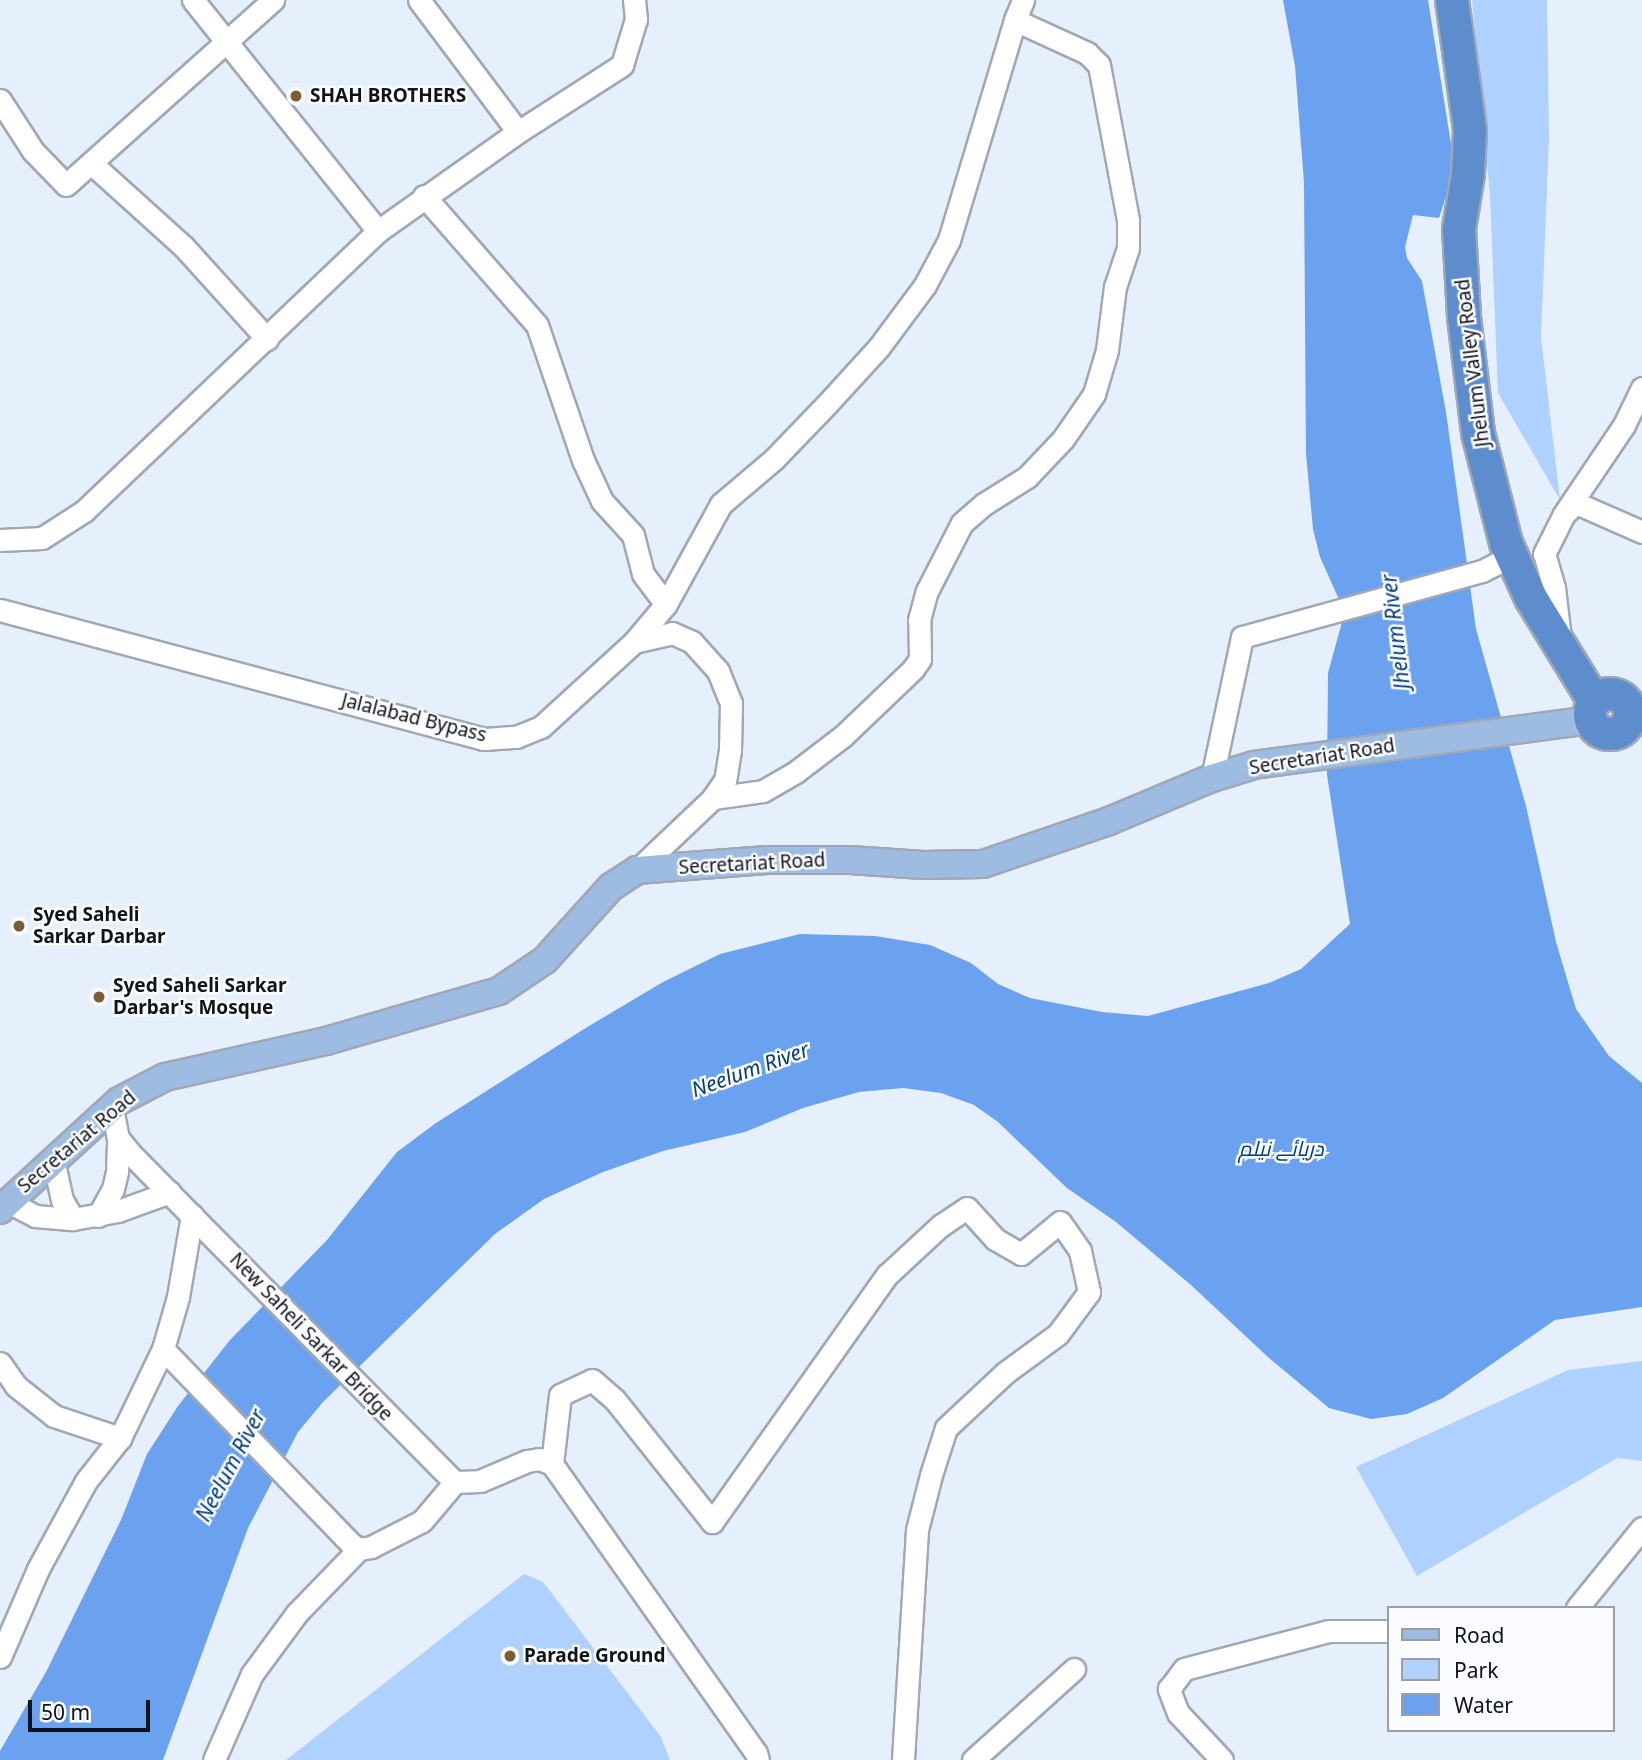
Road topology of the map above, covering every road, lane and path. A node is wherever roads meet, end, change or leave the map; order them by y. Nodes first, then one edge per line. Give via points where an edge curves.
1 (192, 0) edge
2 (273, 0) edge
3 (419, 0) edge
4 (634, 0) edge
5 (1023, 0) edge
6 (1452, 0) edge
7 (1015, 20) junction
8 (226, 40) junction
9 (0, 100) edge
10 (518, 132) junction
11 (91, 163) junction
12 (424, 196) junction
13 (378, 231) junction
14 (267, 339) junction
15 (1642, 388) edge
16 (1570, 509) junction
17 (1642, 532) edge
18 (0, 540) edge
19 (1512, 556) junction
20 (666, 604) junction
21 (0, 610) edge
22 (634, 642) junction
23 (1562, 646) junction
24 (1586, 714) junction
25 (1632, 737) edge
26 (1212, 778) junction
27 (713, 798) junction
28 (637, 870) junction
29 (112, 1108) junction
30 (118, 1138) junction
31 (53, 1158) junction
32 (170, 1192) junction
33 (4, 1206) edge
34 (98, 1216) junction
35 (73, 1219) junction
36 (199, 1221) junction
37 (166, 1352) junction
38 (0, 1363) edge
39 (120, 1438) junction
40 (552, 1464) junction
41 (455, 1482) junction
42 (1642, 1528) edge
43 (359, 1549) junction
44 (1579, 1606) edge
45 (1386, 1631) edge
46 (0, 1657) edge
47 (1074, 1669) dead end
48 (215, 1760) edge
49 (758, 1760) edge
50 (903, 1760) edge
51 (973, 1760) edge
52 (1222, 1760) edge

1 - 8 street
2 - 8 street
3 - 10 street
4 - 10 street via 636,19 622,65
5 - 7 street
6 - 19 highway, Jhelum Valley Road via 1470,130 1459,229 1464,317 1478,433
7 - 20 street via 949,240 925,285 879,347 827,404 721,505
7 - 27 street via 1087,53 1099,65 1128,220 1128,248 1115,287 1107,349 1094,394 1063,439 1027,477 962,523 927,590 919,620 919,659 913,669 843,736 797,771 763,791
8 - 11 street
8 - 13 street
9 - 11 street via 33,151 66,185
10 - 12 street
11 - 14 street via 184,247
12 - 13 street
12 - 20 street via 537,325 583,460 602,500 633,535 643,574
13 - 14 street
14 - 18 street via 84,511 42,538
15 - 16 street
16 - 17 street
16 - 23 street via 1544,554
19 - 23 highway, Jhelum Valley Road via 1531,598
19 - 26 street via 1482,571 1242,637
20 - 22 street
21 - 22 street, Jalalabad Bypass via 484,739 516,737 541,727
22 - 27 street, Jalalabad Bypass via 672,633 692,642 719,671 731,704 730,750 725,780
23 - 24 highway, Jhelum Valley Road
24 - 25 highway via 1606,694 1625,701
24 - 26 main road, Secretariat Road via 1254,765
26 - 28 main road, Secretariat Road via 1108,821 983,864 767,860
27 - 28 street, Jalalabad Bypass
28 - 29 main road, Secretariat Road via 611,887 545,960 499,991 326,1041 165,1077
29 - 30 street
29 - 31 main road, Secretariat Road
30 - 32 street, New Saheli Sarkar Bridge
30 - 34 street via 113,1189
31 - 33 main road, Secretariat Road
31 - 35 street via 62,1200
32 - 34 street
32 - 36 street, New Saheli Sarkar Bridge
33 - 35 street via 35,1216
34 - 35 street
36 - 37 street
36 - 41 street, New Saheli Sarkar Bridge
37 - 39 street
37 - 43 street
38 - 39 street via 16,1386 54,1416
39 - 46 street via 86,1481 44,1558
40 - 41 street via 527,1461 480,1481
40 - 49 street
40 - 50 street via 560,1395 592,1380 615,1400 712,1522 887,1275 940,1226 967,1208 995,1239 1021,1254 1060,1222 1080,1251 1089,1292 1058,1334 1005,1373 946,1428 932,1475 917,1531
41 - 43 street via 422,1521
42 - 44 street
43 - 48 street via 297,1613 252,1674
45 - 52 street via 1329,1631 1184,1669 1169,1689 1178,1713
47 - 51 street

